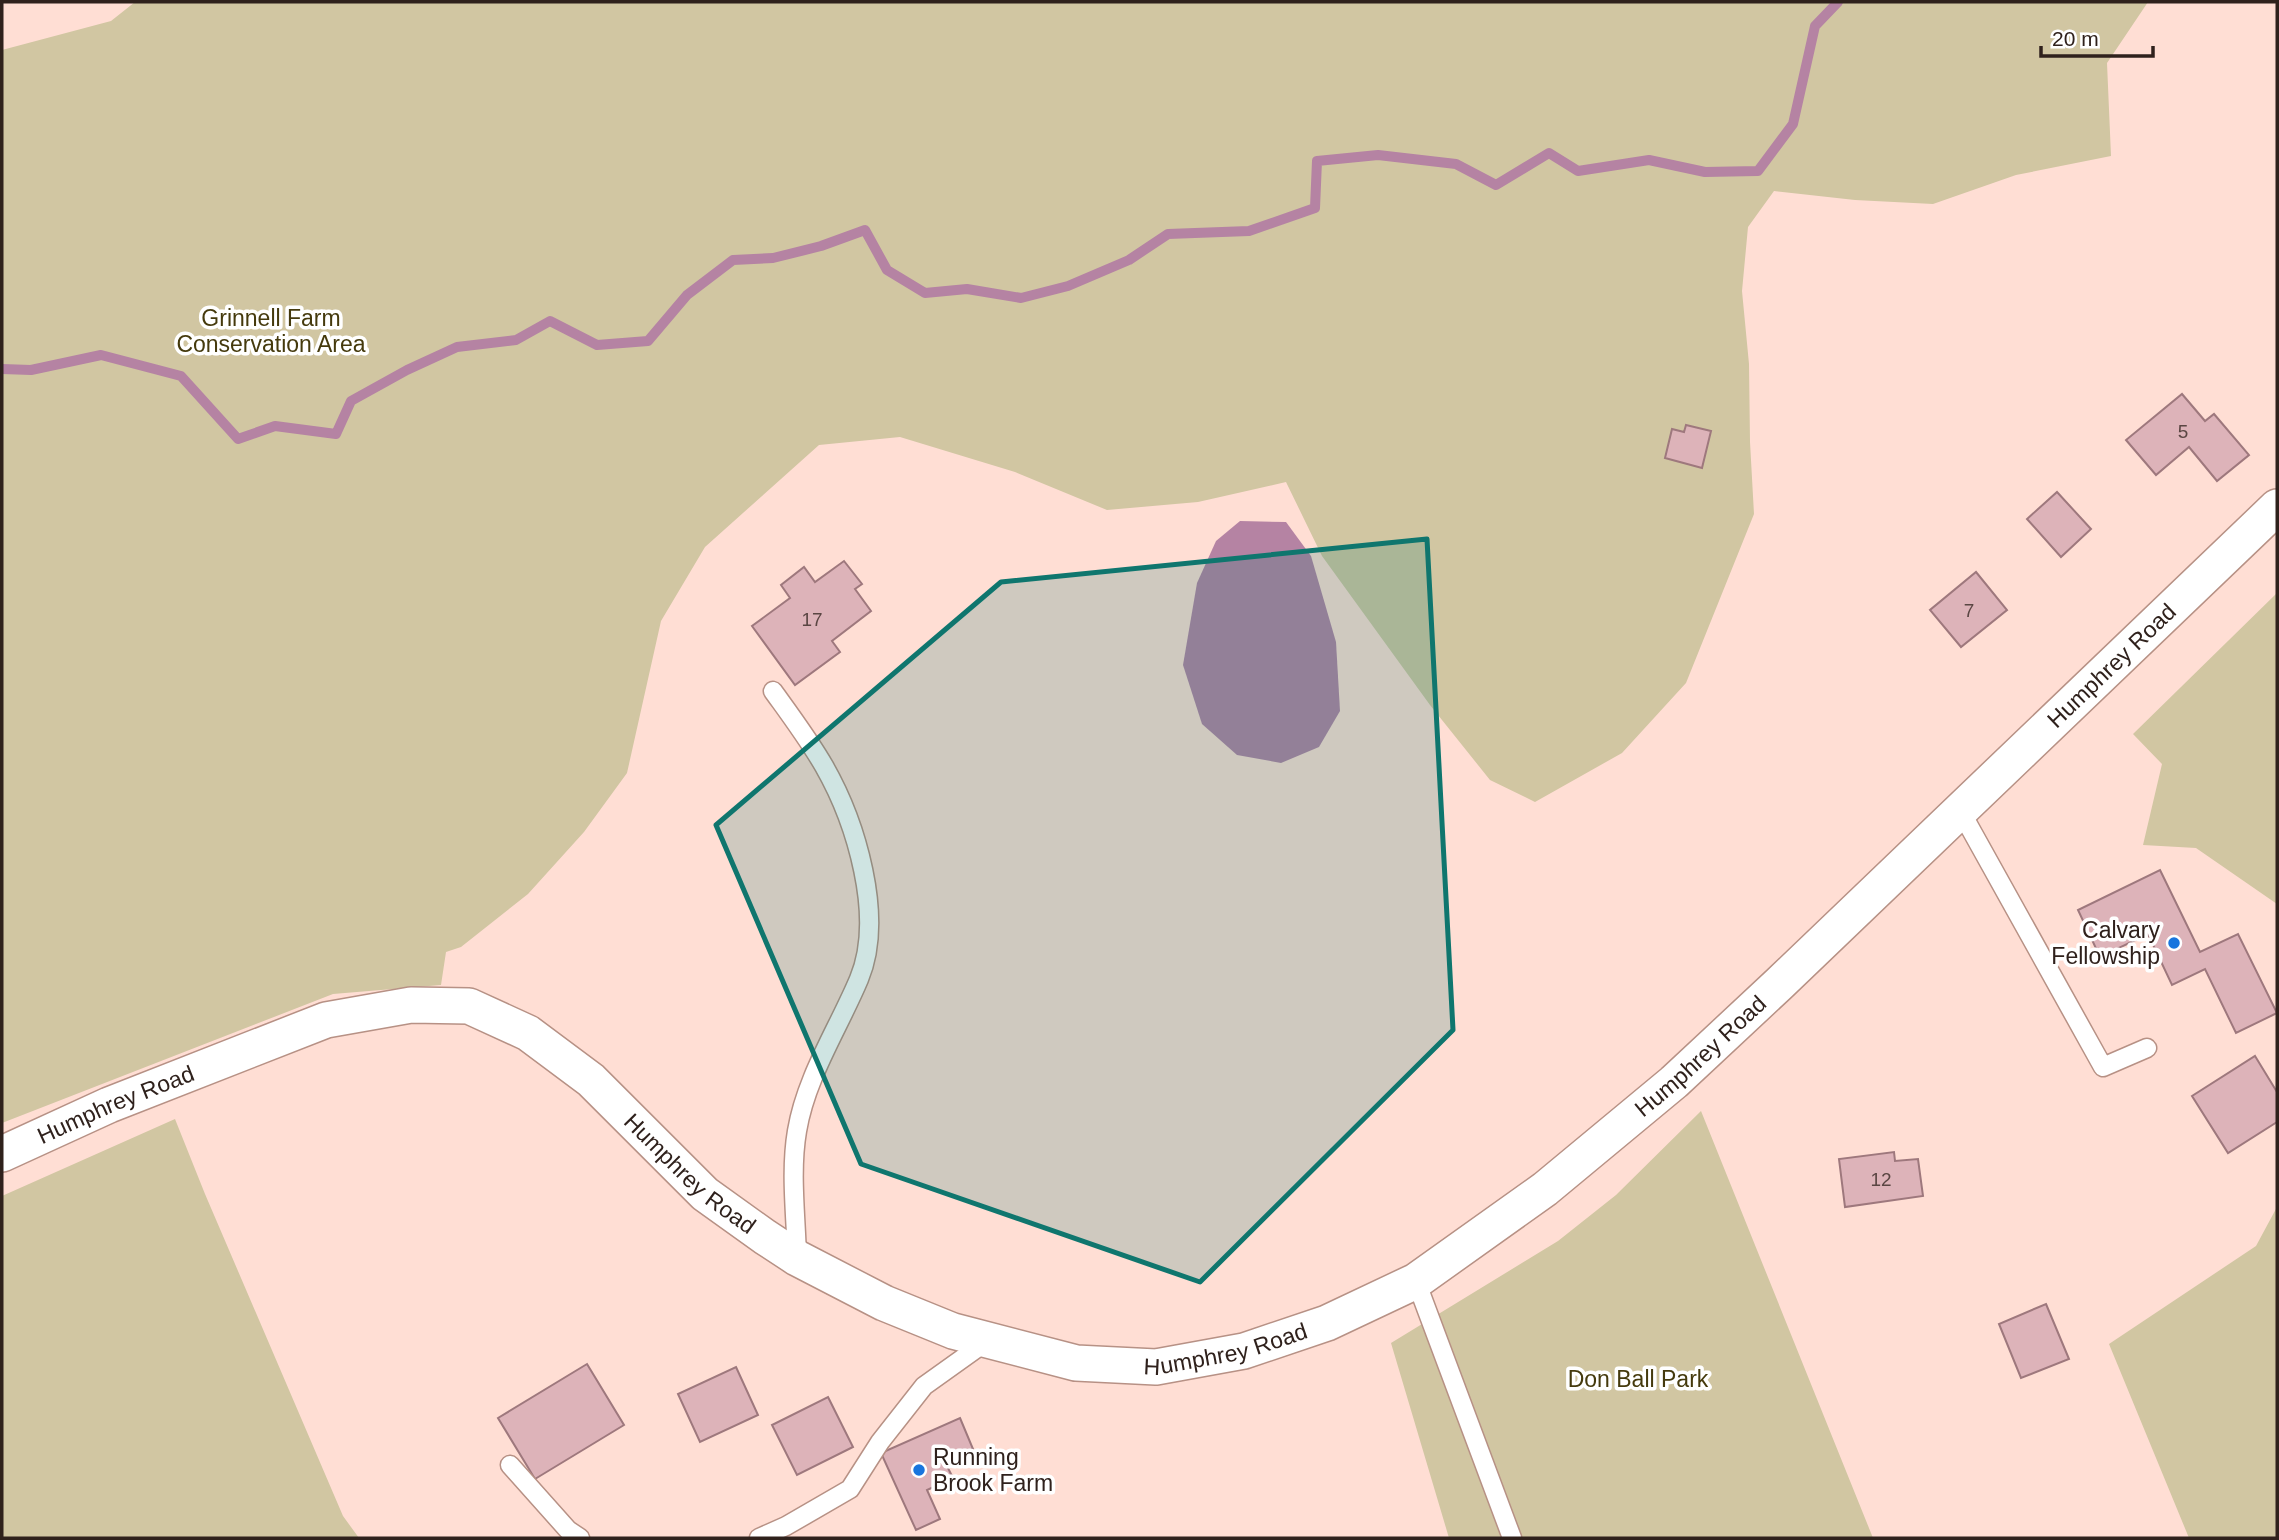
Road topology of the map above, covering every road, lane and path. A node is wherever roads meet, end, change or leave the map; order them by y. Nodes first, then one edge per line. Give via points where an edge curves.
1 (2277, 507) edge
2 (773, 691) dead end
3 (1961, 810) junction
4 (2147, 1048) dead end
5 (2, 1154) edge
6 (797, 1258) junction
7 (1416, 1281) junction
8 (987, 1341) junction
9 (510, 1465) dead end
10 (580, 1538) edge
11 (759, 1538) edge
12 (1511, 1538) edge

1 - 3 street, Humphrey Road
2 - 6 lane via 825,767 840,800 859,859 869,919 868,953 809,1090 797,1130
3 - 4 lane via 2103,1067
3 - 7 street, Humphrey Road via 1674,1082 1545,1189
5 - 6 street, Humphrey Road via 109,1105 326,1020 411,1005 469,1006 528,1033 591,1080 705,1194
6 - 8 street, Humphrey Road via 884,1303
7 - 8 street, Humphrey Road via 1327,1323 1244,1351 1156,1367 1076,1363
7 - 12 lane
8 - 11 lane via 924,1386 850,1489
9 - 10 lane

